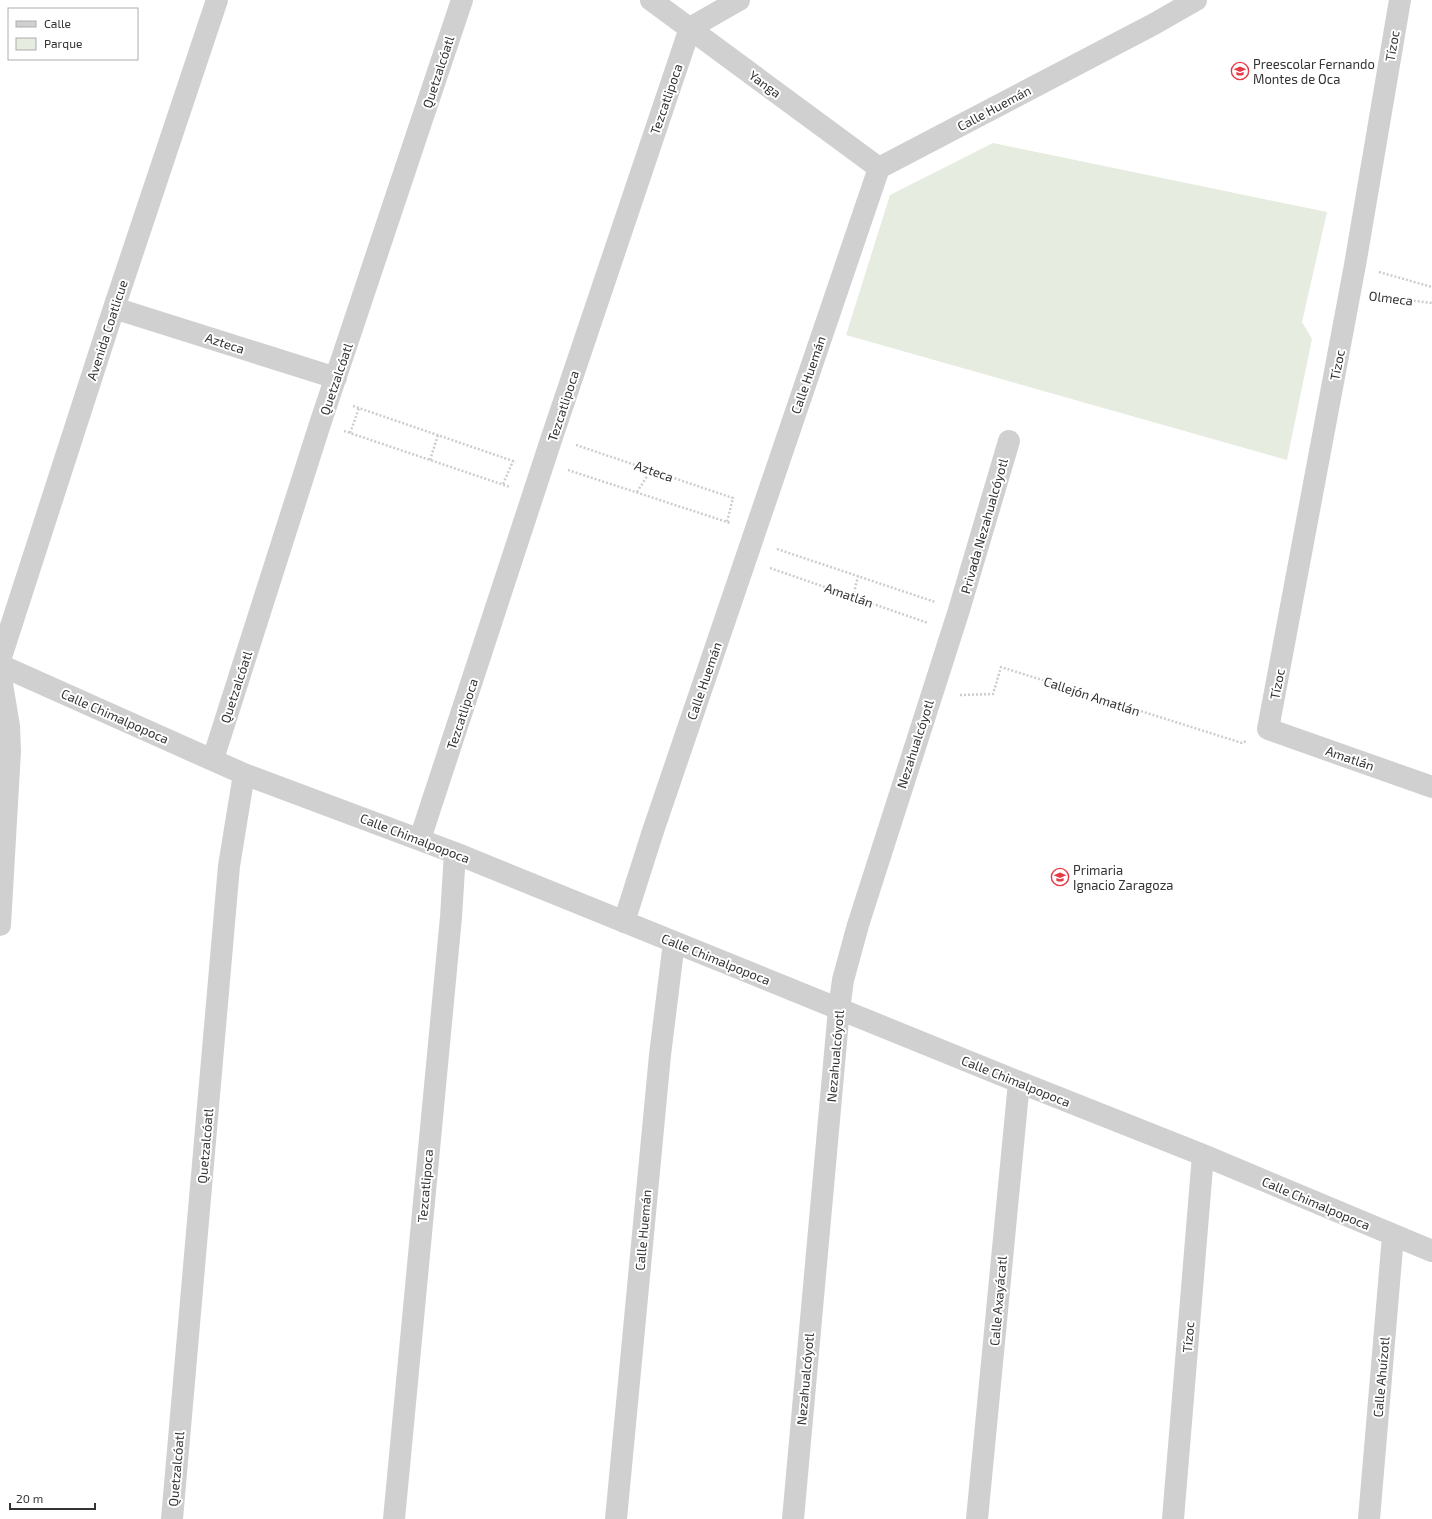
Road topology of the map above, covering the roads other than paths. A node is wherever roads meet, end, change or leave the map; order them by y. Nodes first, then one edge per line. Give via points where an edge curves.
1 (217, 0) edge
2 (462, 0) edge
3 (651, 0) edge
4 (739, 0) edge
5 (1196, 0) edge
6 (1400, 0) edge
7 (690, 28) junction
8 (879, 168) junction
9 (114, 308) junction
10 (333, 388) junction
11 (1009, 441) dead end
12 (959, 610) joint
13 (0, 660) edge
14 (0, 665) edge
15 (0, 672) edge
16 (1268, 729) joint
17 (213, 759) junction
18 (244, 774) junction
19 (1432, 787) edge
20 (420, 840) junction
21 (455, 853) junction
22 (624, 922) junction
23 (0, 924) edge
24 (674, 942) junction
25 (839, 1009) junction
26 (1019, 1082) junction
27 (1203, 1155) junction
28 (1394, 1236) junction
29 (1432, 1251) edge
30 (172, 1519) edge
31 (394, 1519) edge
32 (616, 1519) edge
33 (793, 1519) edge
34 (977, 1519) edge
35 (1172, 1519) edge
36 (1369, 1519) edge

1 - 9 street, Avenida Coatlicue
2 - 10 street, Quetzalcóatl
3 - 7 street, Yanga
4 - 7 street
5 - 8 street, Calle Huemán
6 - 16 street, Tízoc via 1350,294
7 - 8 street, Yanga
7 - 20 street, Tezcatlipoca
8 - 22 street, Calle Huemán via 652,831
9 - 10 street, Azteca
9 - 13 street, Avenida Coatlicue
10 - 17 street, Quetzalcóatl
11 - 12 street, Privada Nezahualcóyotl
12 - 25 street, Nezahualcóyotl via 858,925 843,980
14 - 17 street, Calle Chimalpopoca
15 - 23 street via 9,726 10,751
16 - 19 street, Amatlán
17 - 18 street, Calle Chimalpopoca
18 - 20 street, Calle Chimalpopoca
18 - 30 street, Quetzalcóatl via 229,866
20 - 21 street, Calle Chimalpopoca
21 - 22 street, Calle Chimalpopoca
21 - 31 street, Tezcatlipoca
22 - 24 street, Calle Chimalpopoca
24 - 25 street, Calle Chimalpopoca
24 - 32 street, Calle Huemán via 659,1063
25 - 26 street, Calle Chimalpopoca
25 - 33 street, Nezahualcóyotl
26 - 27 street, Calle Chimalpopoca
26 - 34 street, Calle Axayácatl
27 - 28 street, Calle Chimalpopoca
27 - 35 street, Tízoc
28 - 29 street, Calle Chimalpopoca
28 - 36 street, Calle Ahuízotl

